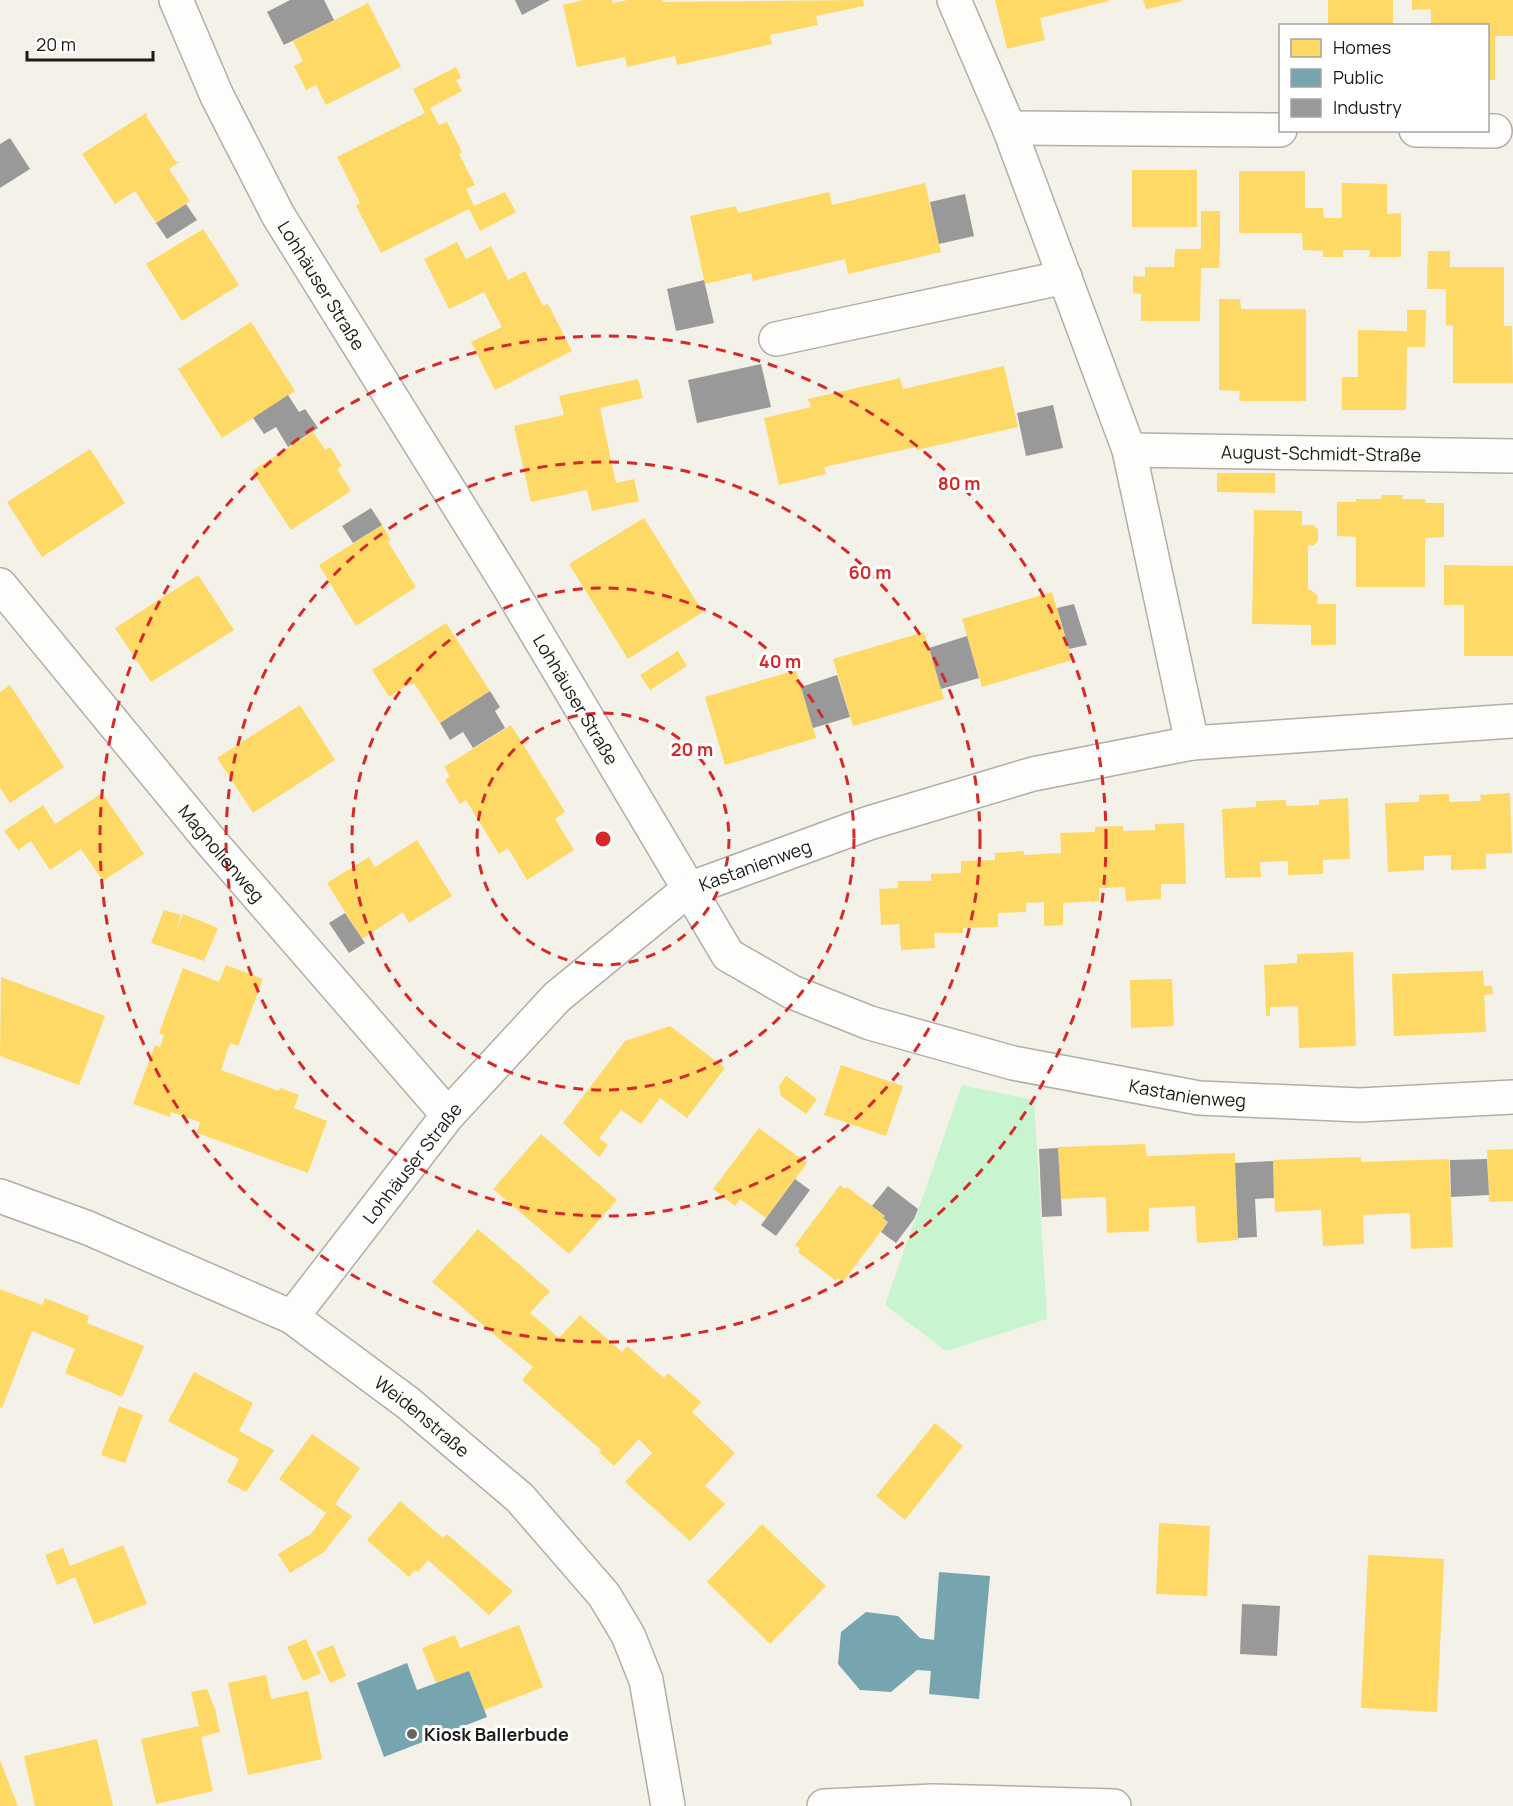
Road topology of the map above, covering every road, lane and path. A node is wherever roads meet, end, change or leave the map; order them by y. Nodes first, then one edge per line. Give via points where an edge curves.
1 (176, 0) edge
2 (954, 0) edge
3 (1009, 128) junction
4 (1279, 130) edge
5 (1489, 131) edge
6 (1495, 131) dead end
7 (1065, 277) junction
8 (776, 339) dead end
9 (1129, 450) junction
10 (1513, 456) edge
11 (0, 585) edge
12 (1513, 721) edge
13 (1192, 743) junction
14 (689, 888) junction
15 (1513, 1097) edge
16 (448, 1115) junction
17 (0, 1196) edge
18 (292, 1317) junction
19 (933, 1803) edge
20 (668, 1806) edge
21 (824, 1806) edge
22 (1114, 1806) edge

1 - 14 street, Lohhäuser Straße via 217,96 278,215 508,585
2 - 3 street
3 - 4 street
3 - 7 street
5 - 6 street
7 - 8 street
7 - 9 street
9 - 10 street, August-Schmidt-Straße
9 - 13 street
11 - 16 street, Magnolienweg via 213,844
12 - 13 street, Kastanienweg
13 - 14 street, Kastanienweg via 1033,774 869,823
14 - 15 street, Kastanienweg via 728,955 792,992 870,1023 1013,1063 1198,1098 1360,1105
14 - 16 street, Lohhäuser Straße via 557,997
16 - 18 street, Lohhäuser Straße
17 - 18 street, Weidenstraße via 88,1228
18 - 20 street, Weidenstraße via 408,1403 520,1497 604,1595 628,1635 646,1680
19 - 21 street
19 - 22 street

